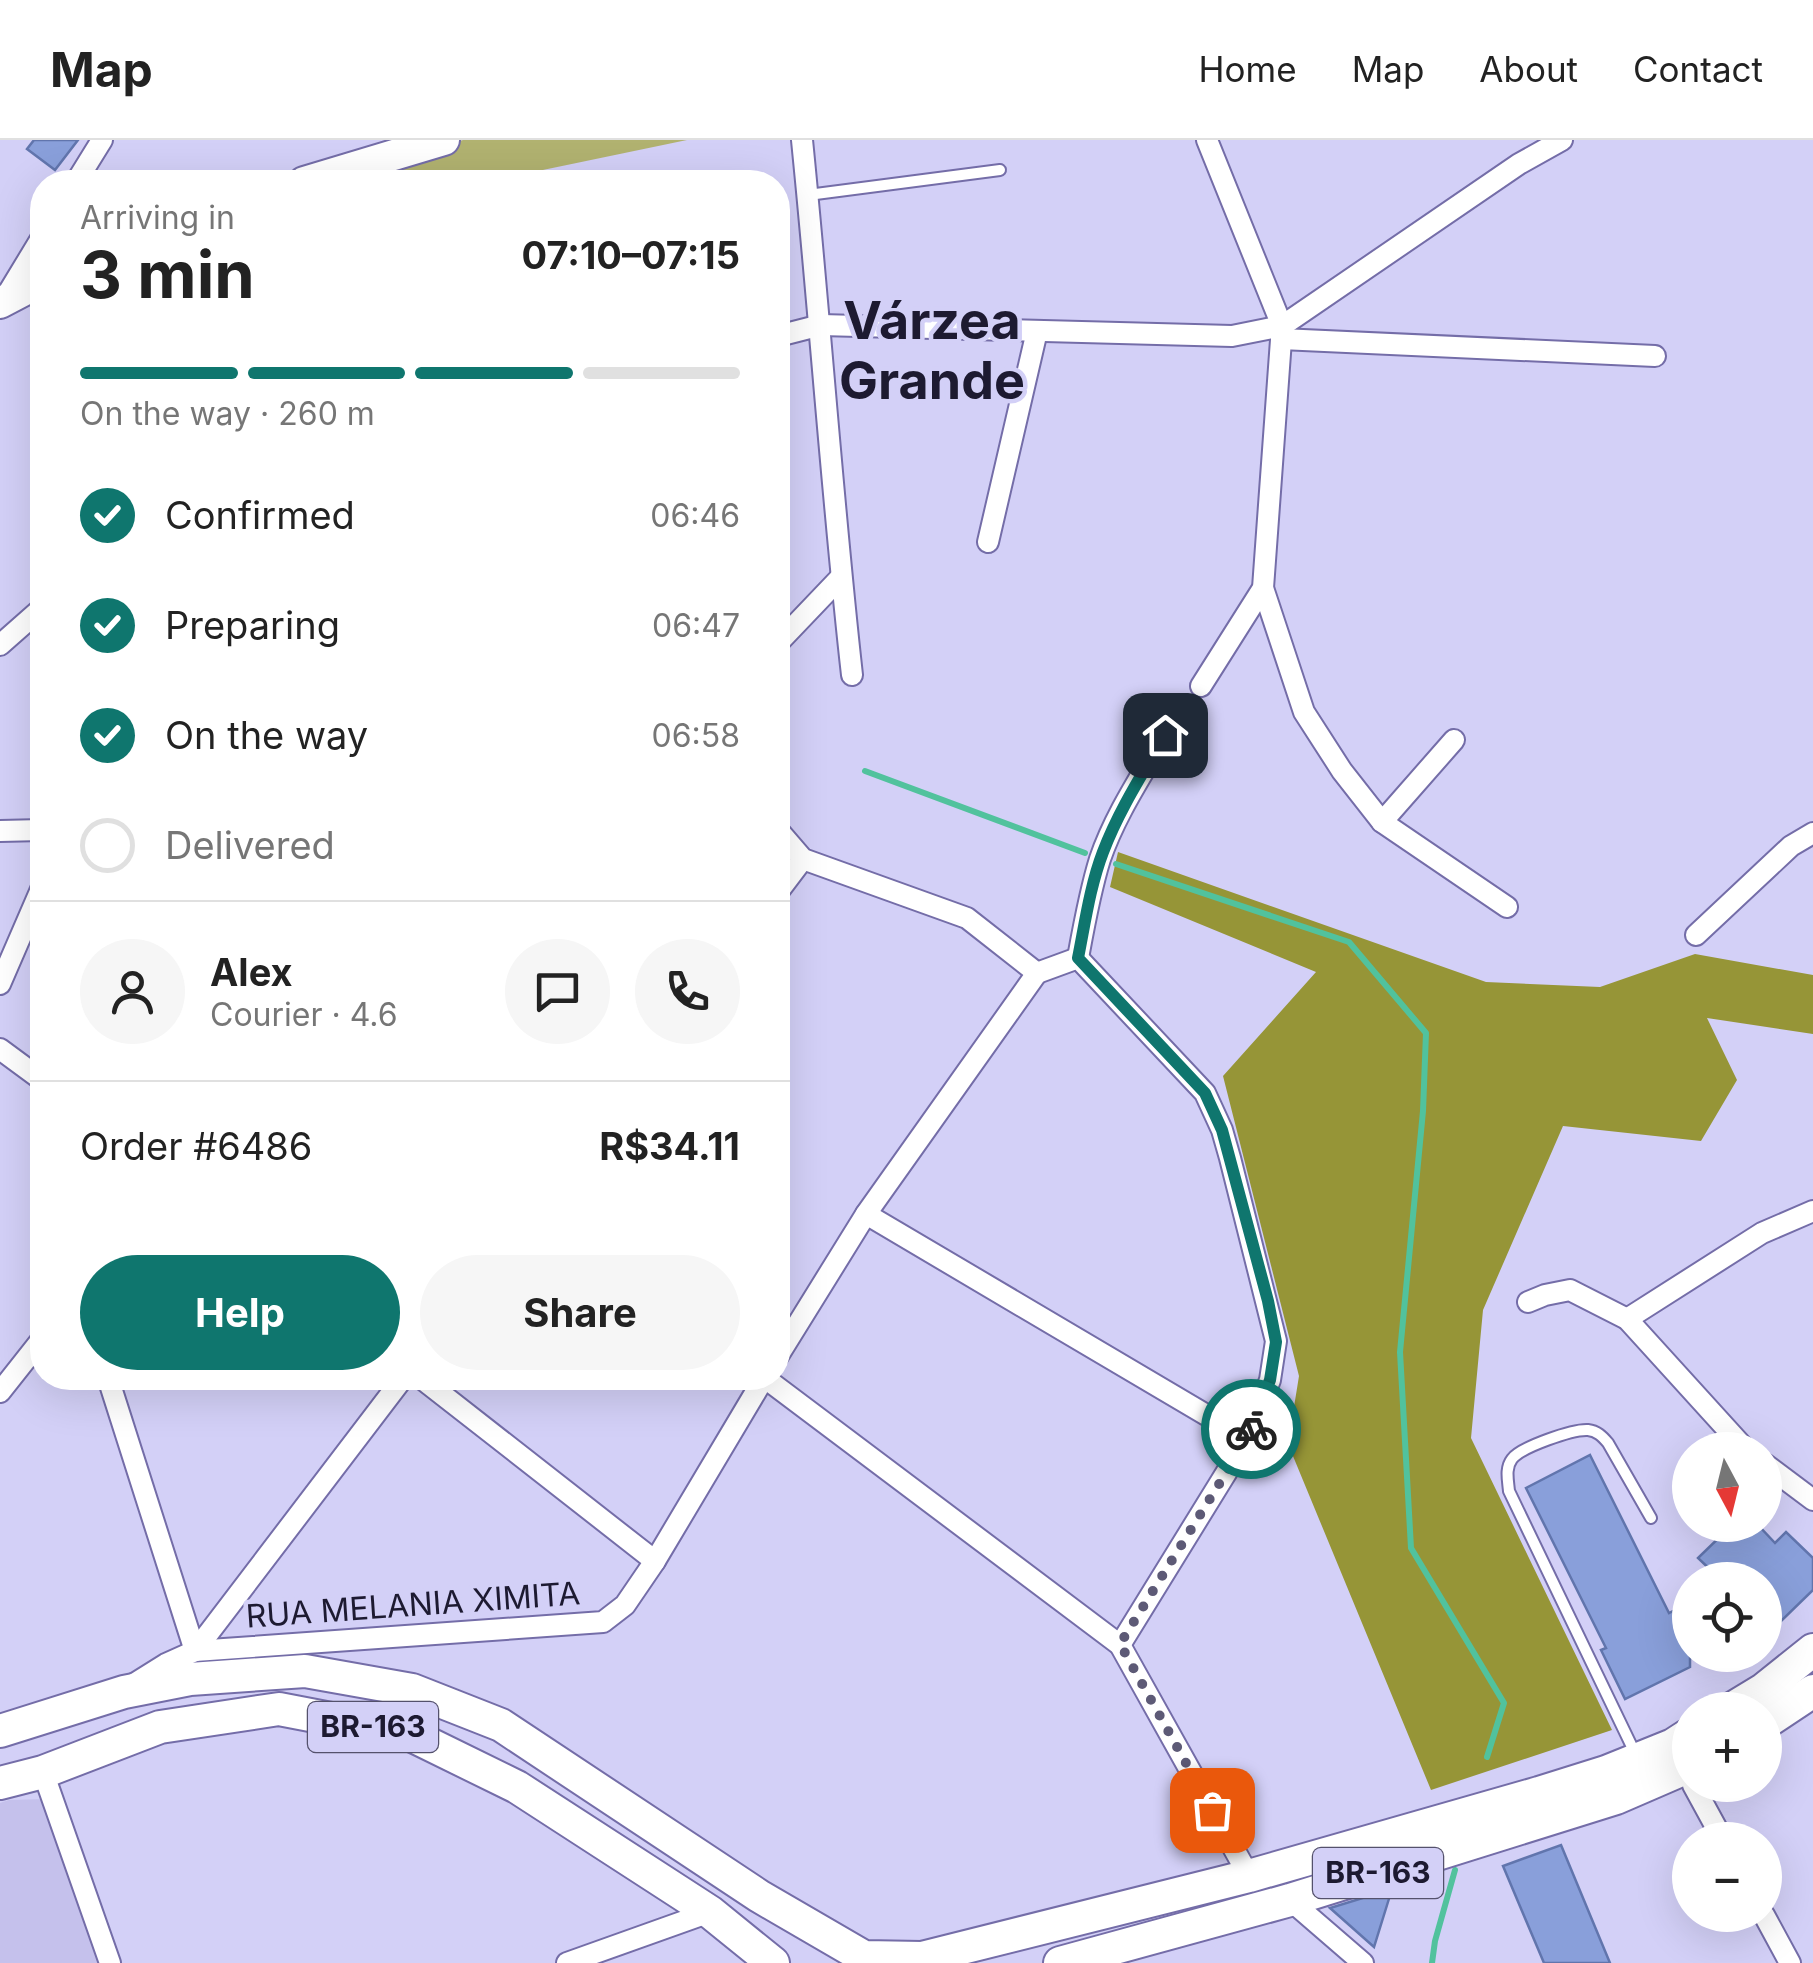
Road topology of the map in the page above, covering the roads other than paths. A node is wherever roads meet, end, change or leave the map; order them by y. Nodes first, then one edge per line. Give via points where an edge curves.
1 (102, 140) edge
2 (444, 140) edge
3 (802, 140) edge
4 (1207, 140) edge
5 (1562, 140) edge
6 (83, 170) edge
7 (344, 170) edge
8 (1000, 170) dead end
9 (808, 195) junction
10 (30, 257) edge
11 (30, 287) edge
12 (2, 302) edge
13 (821, 326) junction
14 (1037, 331) junction
15 (1281, 332) junction
16 (790, 333) edge
17 (1655, 356) dead end
18 (988, 542) dead end
19 (841, 577) junction
20 (1263, 588) junction
21 (30, 619) edge
22 (790, 630) edge
23 (0, 645) edge
24 (852, 675) dead end
25 (1201, 686) dead end
26 (1165, 735) dead end
27 (1454, 740) dead end
28 (1382, 822) junction
29 (30, 830) edge
30 (0, 831) edge
31 (1813, 833) edge
32 (790, 843) edge
33 (804, 859) junction
34 (790, 877) edge
35 (1507, 907) dead end
36 (30, 915) edge
37 (1696, 935) dead end
38 (1078, 958) junction
39 (1037, 972) junction
40 (0, 984) edge
41 (0, 1049) edge
42 (30, 1071) edge
43 (1813, 1211) edge
44 (866, 1214) junction
45 (1528, 1302) dead end
46 (1627, 1320) junction
47 (790, 1337) edge
48 (30, 1354) edge
49 (112, 1390) edge
50 (393, 1390) edge
51 (436, 1390) edge
52 (758, 1390) edge
53 (781, 1390) edge
54 (0, 1392) edge
55 (1730, 1432) edge
56 (1247, 1439) junction
57 (1782, 1477) edge
58 (1813, 1500) edge
59 (1650, 1518) dead end
60 (655, 1561) junction
61 (1120, 1644) junction
62 (1813, 1650) edge
63 (195, 1651) junction
64 (1813, 1691) edge
65 (124, 1692) junction
66 (1760, 1692) edge
67 (1782, 1712) edge
68 (0, 1732) edge
69 (1672, 1744) edge
70 (1638, 1759) junction
71 (44, 1772) junction
72 (1672, 1780) edge
73 (0, 1783) edge
74 (1249, 1876) junction
75 (760, 1896) junction
76 (1290, 1900) junction
77 (710, 1912) junction
78 (1773, 1932) edge
79 (866, 1960) edge
80 (110, 1963) edge
81 (567, 1963) edge
82 (773, 1963) edge
83 (1060, 1963) edge
84 (1362, 1963) edge
85 (1790, 1963) edge

1 - 6 street
2 - 7 main road
3 - 9 street
4 - 15 street
5 - 15 street
8 - 9 lane
9 - 13 street
10 - 12 street
11 - 12 main road
13 - 14 street
13 - 16 street
13 - 19 street
14 - 15 street
14 - 18 street
15 - 17 street
15 - 20 street
19 - 22 street
19 - 24 street
20 - 25 street
20 - 28 street via 1304,712
21 - 23 street
26 - 38 street via 1101,856
27 - 28 street
28 - 35 street
29 - 30 street
31 - 37 street
32 - 33 street
33 - 34 street
33 - 39 street via 967,918
36 - 40 street
38 - 39 street
38 - 56 street via 1205,1093 1222,1130 1276,1342 1270,1380
39 - 44 street
41 - 42 street
43 - 46 street via 1762,1233
44 - 47 street
44 - 56 street
45 - 46 street via 1570,1290
46 - 55 street
48 - 54 street
49 - 63 street
50 - 63 street
51 - 60 street
52 - 60 street, RUA MELANIA XIMITA
53 - 61 street
56 - 61 street
57 - 58 street
59 - 70 lane via 1608,1443 1587,1430 1522,1451 1507,1473 1509,1490
60 - 63 street, RUA MELANIA XIMITA via 625,1605 603,1622
61 - 74 street
62 - 66 main road
63 - 65 street, RUA MELANIA XIMITA
64 - 67 main road
65 - 68 main road, BR-163
65 - 75 main road, BR-163 via 304,1670 412,1690 501,1725
68 - 71 main road via 24,1733
69 - 70 main road, BR-163
70 - 74 main road, BR-163
71 - 73 main road, BR-163
71 - 77 main road, BR-163 via 160,1727 279,1709 408,1734 517,1786
71 - 80 street
72 - 76 main road, BR-163
74 - 79 main road, BR-163 via 922,1958
75 - 77 main road via 733,1896
75 - 79 main road, BR-163
76 - 83 main road, BR-163
76 - 84 street
77 - 81 street
77 - 82 main road, BR-163
78 - 85 street

